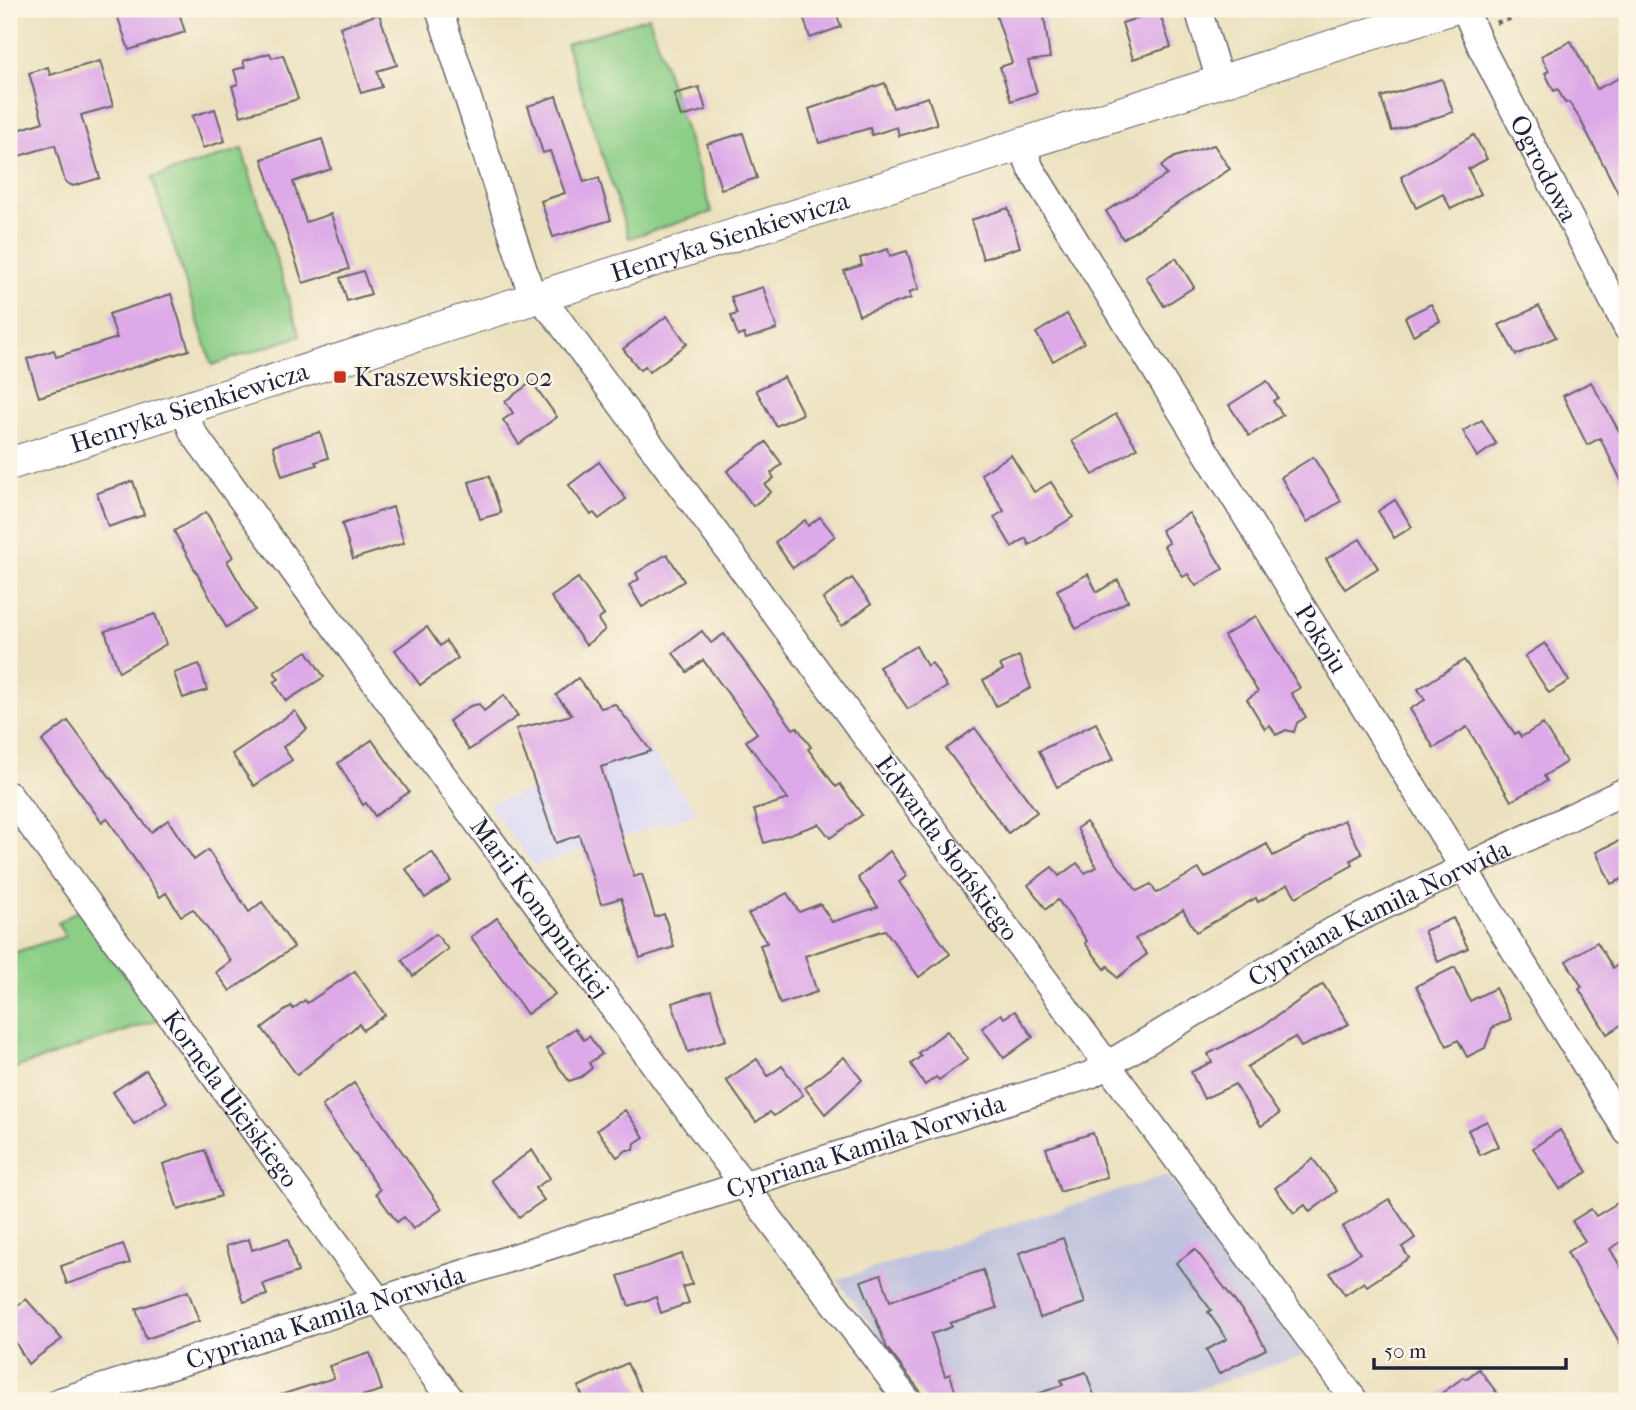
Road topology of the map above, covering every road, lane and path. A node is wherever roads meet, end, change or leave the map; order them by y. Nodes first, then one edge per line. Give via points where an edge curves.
1 (439, 9) edge
2 (1198, 9) edge
3 (1450, 9) edge
4 (1542, 9) edge
5 (1475, 18) edge
6 (1220, 81) junction
7 (1021, 144) junction
8 (539, 297) junction
9 (1627, 328) edge
10 (183, 409) junction
11 (9, 464) edge
12 (1627, 790) edge
13 (9, 795) edge
14 (1463, 867) junction
15 (1109, 1065) junction
16 (1627, 1132) edge
17 (743, 1184) junction
18 (379, 1301) junction
19 (60, 1401) edge
20 (452, 1401) edge
21 (908, 1401) edge
22 (1355, 1401) edge

1 - 8 street, Edwarda Słońskiego via 529,286
2 - 6 street
3 - 6 street, Henryka Sienkiewicza
4 - 5 path
5 - 9 street, Ogrodowa via 1481,47
6 - 7 street, Henryka Sienkiewicza
7 - 8 street, Henryka Sienkiewicza
7 - 14 street, Pokoju via 1031,169
8 - 10 street, Henryka Sienkiewicza
8 - 15 street, Edwarda Słońskiego
10 - 11 street, Henryka Sienkiewicza
10 - 17 street, Marii Konopnickiej via 201,444
12 - 14 street, Cypriana Kamila Norwida
13 - 18 street, Kornela Ujejskiego
14 - 15 street, Cypriana Kamila Norwida via 1334,930
14 - 16 street, Pokoju
15 - 17 street, Cypriana Kamila Norwida via 1065,1084
15 - 22 street, Edwarda Słońskiego
17 - 18 street, Cypriana Kamila Norwida
17 - 21 street, Marii Konopnickiej
18 - 19 street, Cypriana Kamila Norwida
18 - 20 street, Kornela Ujejskiego

